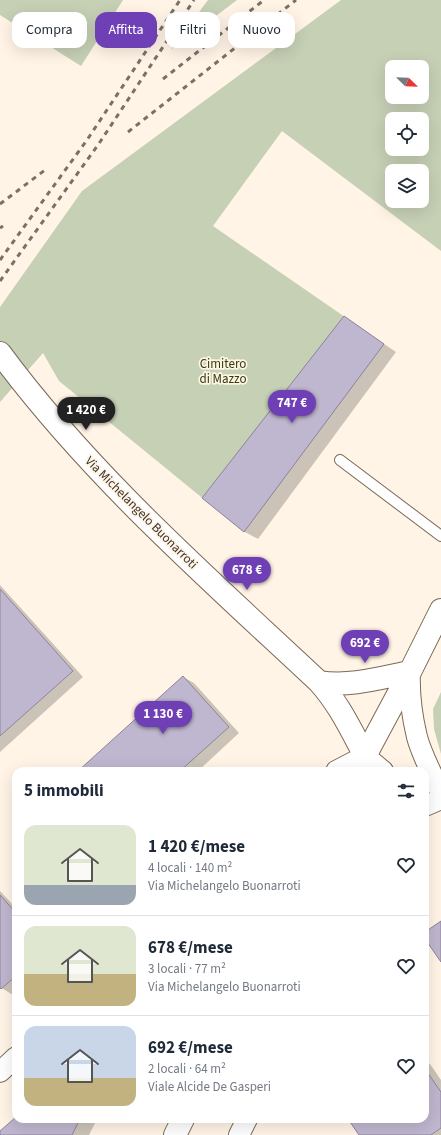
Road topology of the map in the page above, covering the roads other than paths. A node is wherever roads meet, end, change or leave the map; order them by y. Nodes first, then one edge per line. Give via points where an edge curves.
1 (0, 353) edge
2 (340, 460) dead end
3 (441, 536) edge
4 (441, 610) edge
5 (410, 672) junction
6 (319, 682) junction
7 (361, 764) edge
8 (350, 767) edge
9 (427, 767) edge
10 (429, 777) edge
11 (434, 799) edge
12 (12, 1061) edge
13 (0, 1072) edge
14 (181, 1123) edge
15 (245, 1123) edge
16 (175, 1135) edge
17 (239, 1135) edge

1 - 6 street, Via Michelangelo Buonarroti via 90,461 152,525
2 - 3 lane
4 - 5 street
5 - 6 street via 358,683
5 - 7 street
5 - 9 street via 417,737
6 - 7 street, Via Michelangelo Buonarroti via 341,709
7 - 8 street
10 - 11 street
12 - 13 street
14 - 16 street
15 - 17 street

